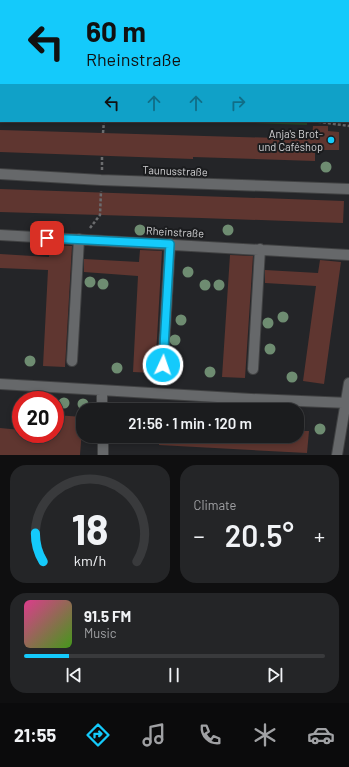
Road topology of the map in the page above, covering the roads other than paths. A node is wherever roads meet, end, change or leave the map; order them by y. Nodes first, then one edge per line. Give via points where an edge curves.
1 (0, 174) edge
2 (349, 189) edge
3 (0, 235) edge
4 (79, 239) junction
5 (170, 244) junction
6 (260, 249) junction
7 (349, 255) edge
8 (72, 361) dead end
9 (163, 365) dead end
10 (253, 369) dead end
11 (349, 383) edge
12 (0, 384) edge
13 (102, 391) junction
14 (102, 403) edge
15 (347, 403) edge
16 (102, 443) edge
17 (103, 455) edge
18 (336, 455) edge

1 - 2 street, Taunusstraße
3 - 4 street, Rheinstraße
4 - 5 street, Rheinstraße
4 - 8 street
5 - 6 street, Rheinstraße
5 - 9 street
6 - 7 street, Rheinstraße
6 - 10 street
11 - 15 street
12 - 13 street
13 - 14 street
13 - 15 street
15 - 18 street
16 - 17 street

